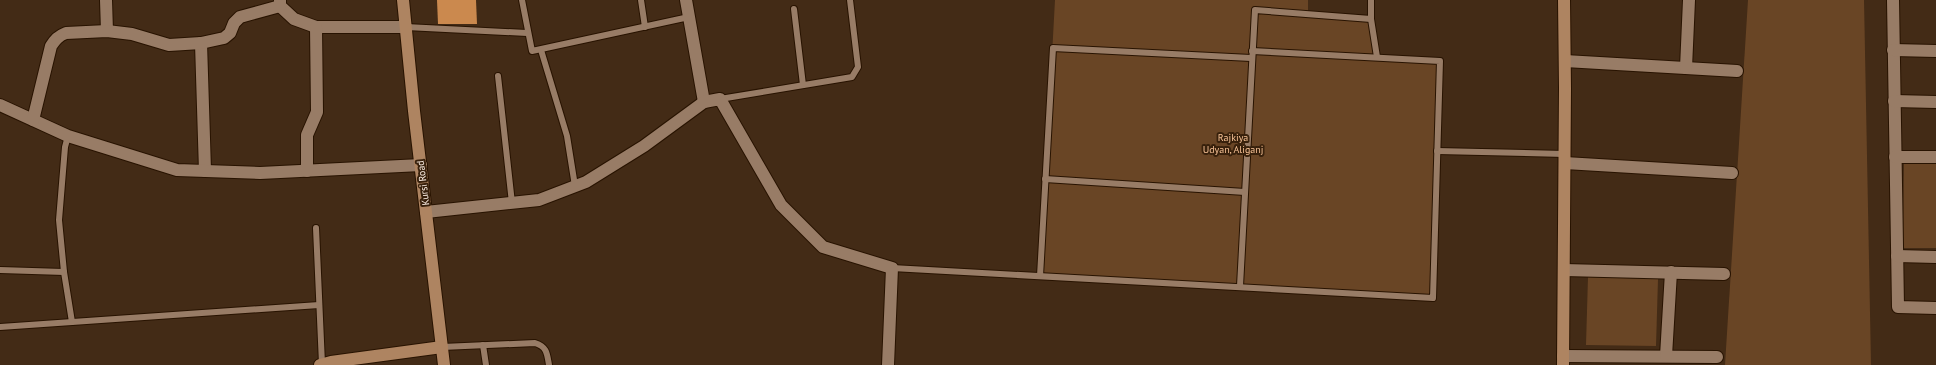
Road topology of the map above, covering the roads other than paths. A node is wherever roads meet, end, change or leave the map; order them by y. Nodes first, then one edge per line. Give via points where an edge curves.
1 (106, 0) edge
2 (403, 0) edge
3 (522, 0) edge
4 (641, 0) edge
5 (686, 0) edge
6 (850, 0) edge
7 (1371, 0) edge
8 (1564, 0) edge
9 (1689, 0) edge
10 (1893, 0) edge
11 (280, 3) edge
12 (794, 9) dead end
13 (689, 17) junction
14 (1371, 19) junction
15 (316, 26) junction
16 (406, 26) junction
17 (646, 27) junction
18 (107, 31) junction
19 (527, 33) junction
20 (201, 43) junction
21 (541, 50) junction
22 (1893, 50) junction
23 (1252, 51) junction
24 (1936, 51) edge
25 (1377, 57) junction
26 (1251, 58) junction
27 (1565, 61) junction
28 (1686, 68) junction
29 (1737, 71) dead end
30 (498, 76) dead end
31 (803, 85) junction
32 (720, 99) junction
33 (1894, 101) junction
34 (704, 102) junction
35 (1936, 102) edge
36 (0, 105) edge
37 (33, 120) junction
38 (68, 136) junction
39 (1437, 151) junction
40 (1895, 157) junction
41 (1936, 157) edge
42 (1565, 158) junction
43 (421, 166) junction
44 (205, 171) junction
45 (307, 171) junction
46 (1732, 173) dead end
47 (1045, 179) junction
48 (575, 186) junction
49 (1245, 192) junction
50 (512, 203) junction
51 (426, 212) junction
52 (316, 228) dead end
53 (1897, 256) junction
54 (1936, 257) edge
55 (892, 268) junction
56 (0, 270) edge
57 (1564, 270) junction
58 (64, 272) junction
59 (1671, 272) junction
60 (1724, 274) dead end
61 (1040, 276) junction
62 (1240, 286) junction
63 (319, 305) junction
64 (1936, 308) edge
65 (72, 322) junction
66 (0, 327) edge
67 (483, 345) junction
68 (442, 348) junction
69 (1666, 356) junction
70 (1718, 357) dead end
71 (1563, 360) edge
72 (321, 365) edge
73 (444, 365) edge
74 (486, 365) edge
75 (549, 365) edge
76 (888, 365) edge

1 - 18 street
2 - 16 street, Kursi Road
3 - 19 lane
4 - 17 lane
5 - 13 street
6 - 31 lane via 858,67 852,77
7 - 14 lane
8 - 27 street
9 - 28 street
10 - 22 street
11 - 15 street via 294,19
11 - 20 street via 240,17 224,38
12 - 31 lane
13 - 17 lane
13 - 34 street
14 - 23 lane via 1255,10
14 - 25 lane
15 - 16 street
15 - 45 street via 317,112 307,135
16 - 19 lane
16 - 43 street, Kursi Road
17 - 21 lane
18 - 20 street via 132,34 168,45
18 - 37 street via 66,33 55,40 51,46
19 - 21 lane via 532,51
20 - 44 street
21 - 48 lane via 567,136
22 - 24 street
22 - 33 street
23 - 25 lane
23 - 26 lane
25 - 39 lane via 1440,61
26 - 47 lane via 1053,48
26 - 49 lane
27 - 28 street
27 - 42 street
28 - 29 street
30 - 50 lane
31 - 32 lane
32 - 34 street
32 - 55 street via 781,205 823,247
33 - 35 street
33 - 40 street
34 - 48 street via 644,146 586,182
36 - 37 street
37 - 38 street
38 - 44 street via 176,170
38 - 58 lane via 59,220
39 - 42 lane
39 - 62 lane via 1433,298
40 - 41 street
40 - 53 street
42 - 46 street
42 - 57 street
43 - 45 street
43 - 51 street, Kursi Road
44 - 45 street
47 - 49 lane
47 - 61 lane
48 - 50 street via 539,200
49 - 62 lane
50 - 51 street
51 - 68 street, Kursi Road
52 - 63 lane
53 - 54 street
53 - 64 street via 1898,307
55 - 61 lane
55 - 76 street
56 - 58 lane
57 - 59 street
57 - 71 street
58 - 65 lane
59 - 60 street
59 - 69 street
61 - 62 lane
63 - 65 lane
63 - 72 lane
65 - 66 lane
67 - 68 lane
67 - 74 lane
67 - 75 lane via 535,342 547,350
68 - 72 street
68 - 73 street, Kursi Road
69 - 70 street
69 - 71 street

